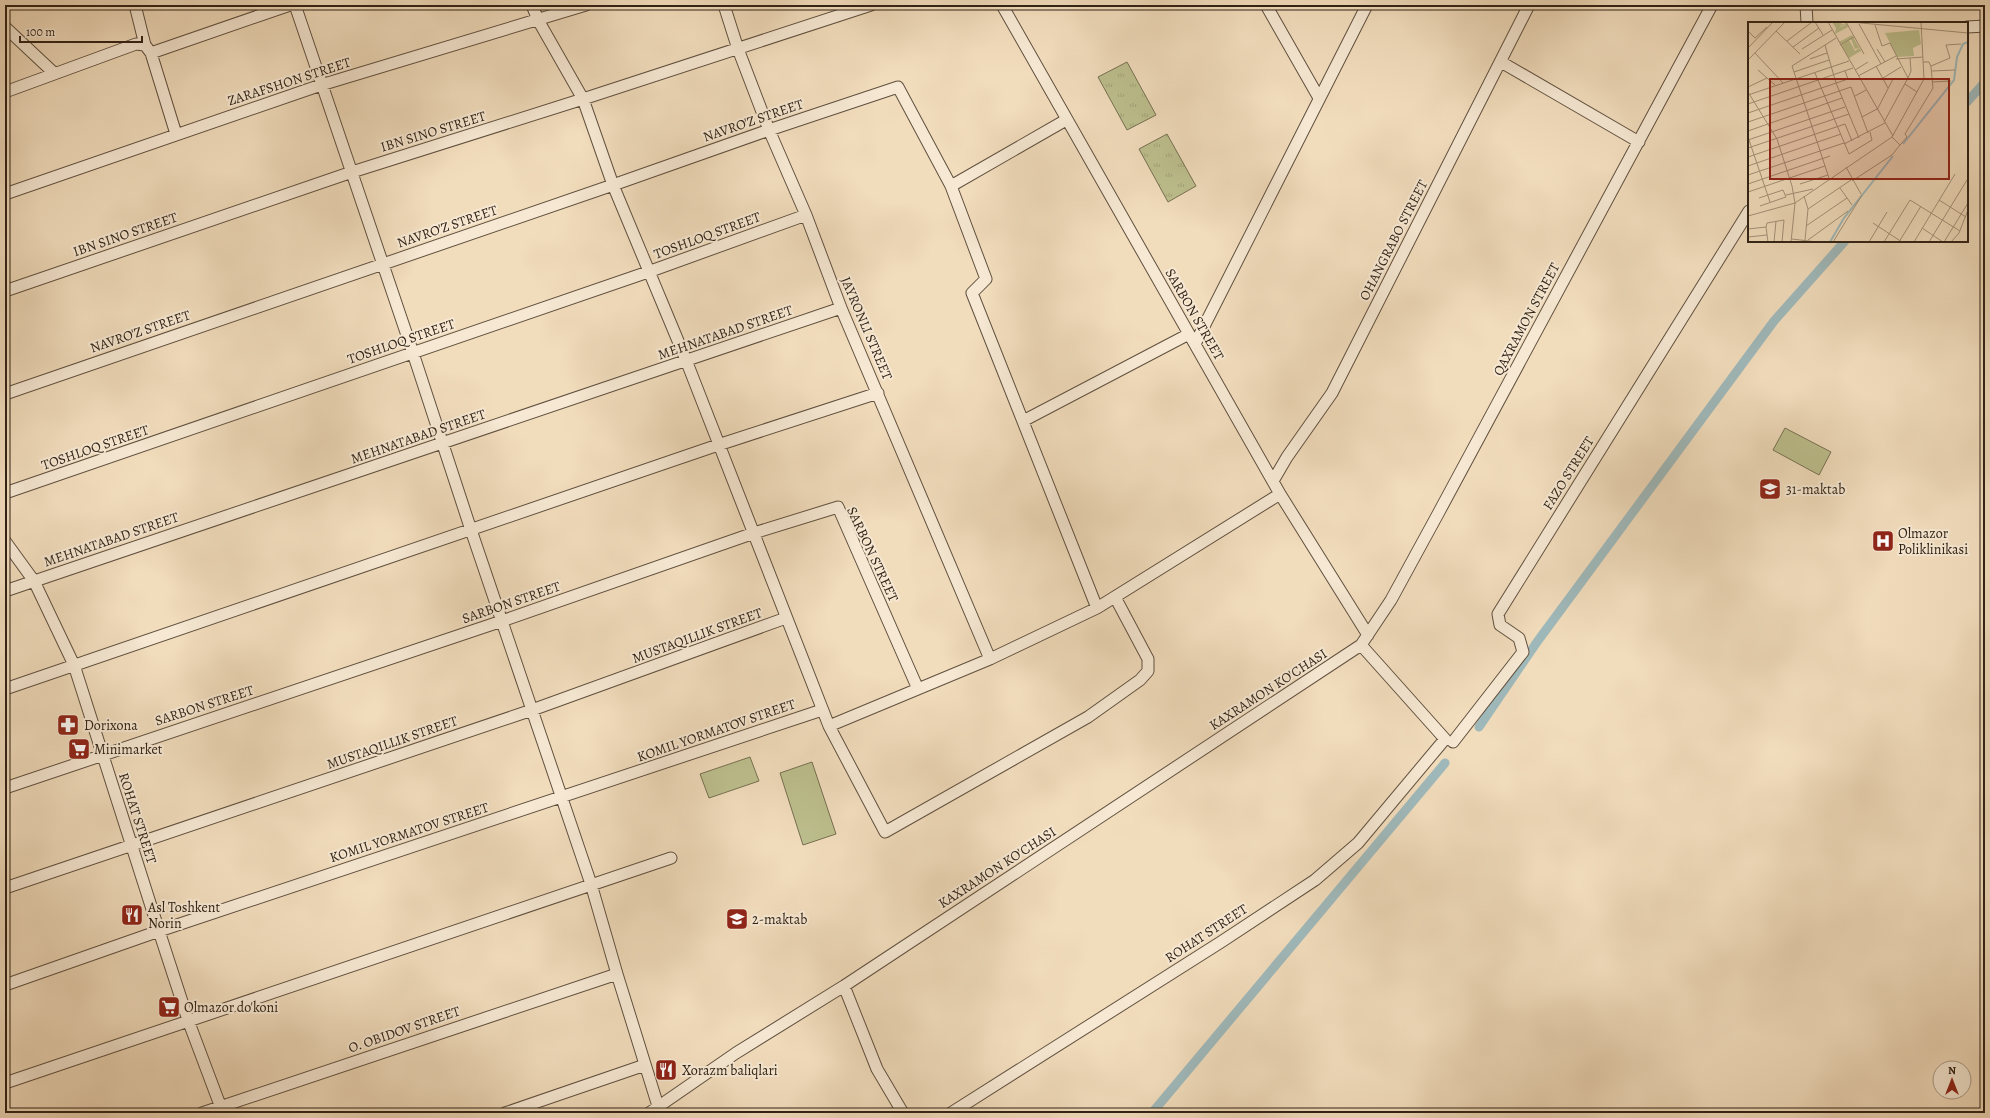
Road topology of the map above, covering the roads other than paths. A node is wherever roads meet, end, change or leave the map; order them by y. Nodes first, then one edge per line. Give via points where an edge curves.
1 (135, 5) edge
2 (290, 5) edge
3 (295, 5) edge
4 (532, 5) edge
5 (586, 5) edge
6 (724, 5) edge
7 (871, 5) edge
8 (1002, 5) edge
9 (1266, 5) edge
10 (1367, 5) edge
11 (1529, 5) edge
12 (1712, 5) edge
13 (1806, 5) edge
14 (538, 20) junction
15 (1807, 22) edge
16 (1985, 26) edge
17 (1968, 27) edge
18 (5, 28) edge
19 (148, 49) junction
20 (738, 49) junction
21 (1501, 62) junction
22 (54, 74) junction
23 (321, 85) junction
24 (5, 92) edge
25 (1319, 98) junction
26 (583, 99) junction
27 (1066, 120) junction
28 (769, 130) junction
29 (176, 134) junction
30 (1639, 142) junction
31 (352, 172) junction
32 (613, 185) junction
33 (951, 186) junction
34 (5, 194) edge
35 (1748, 213) edge
36 (806, 215) junction
37 (383, 263) junction
38 (648, 272) junction
39 (5, 291) edge
40 (841, 308) junction
41 (1189, 334) junction
42 (1195, 344) junction
43 (414, 353) junction
44 (686, 360) junction
45 (878, 393) junction
46 (5, 394) edge
47 (1023, 421) junction
48 (442, 443) junction
49 (718, 445) junction
50 (1273, 481) junction
51 (5, 493) edge
52 (1280, 494) junction
53 (471, 530) junction
54 (754, 533) junction
55 (5, 541) edge
56 (34, 581) junction
57 (5, 591) edge
58 (1115, 596) junction
59 (1096, 608) junction
60 (786, 618) junction
61 (502, 621) junction
62 (1368, 635) junction
63 (1361, 645) junction
64 (990, 660) junction
65 (74, 665) junction
66 (5, 689) edge
67 (918, 690) junction
68 (532, 710) junction
69 (822, 710) junction
70 (829, 726) junction
71 (1449, 740) junction
72 (102, 755) junction
73 (5, 788) edge
74 (561, 798) junction
75 (131, 845) junction
76 (671, 858) dead end
77 (591, 884) junction
78 (5, 888) edge
79 (159, 931) junction
80 (617, 974) junction
81 (5, 985) edge
82 (844, 986) junction
83 (188, 1020) junction
84 (645, 1065) junction
85 (5, 1083) edge
86 (658, 1106) junction
87 (222, 1110) edge
88 (202, 1113) edge
89 (504, 1113) edge
90 (649, 1113) edge
91 (903, 1113) edge
92 (950, 1113) edge

1 - 19 street
2 - 19 street
3 - 23 street
4 - 14 street
5 - 14 street, ZARAFSHON STREET
6 - 20 street, JAYRONLI STREET
7 - 20 street, IBN SINO STREET
8 - 27 street, SARBON STREET
9 - 25 street
10 - 25 street
11 - 21 street, OHANGRABO STREET
12 - 30 street, QAXRAMON STREET
13 - 15 street
14 - 23 street, ZARAFSHON STREET
14 - 26 street
16 - 17 street
18 - 22 street
19 - 22 street via 136,44
19 - 29 street
20 - 26 street, IBN SINO STREET
20 - 28 street, JAYRONLI STREET
21 - 30 street
21 - 50 street, OHANGRABO STREET via 1332,393
22 - 24 street
23 - 29 street, ZARAFSHON STREET
23 - 31 street
25 - 42 street
26 - 31 street, IBN SINO STREET
26 - 32 street
27 - 33 street
27 - 41 street, SARBON STREET
28 - 32 street, NAVRO'Z STREET
28 - 33 street, NAVRO'Z STREET via 898,87
28 - 36 street, JAYRONLI STREET
29 - 34 street, ZARAFSHON STREET
30 - 62 street, QAXRAMON STREET via 1391,600
31 - 37 street
31 - 39 street, IBN SINO STREET
32 - 37 street, NAVRO'Z STREET
32 - 38 street
33 - 47 street via 986,279 972,293
35 - 71 street, FAZO STREET via 1498,614 1500,626 1519,638 1523,652
36 - 38 street, TOSHLOQ STREET
36 - 40 street, JAYRONLI STREET
37 - 43 street
37 - 46 street, NAVRO'Z STREET
38 - 43 street, TOSHLOQ STREET
38 - 44 street
40 - 44 street, MEHNATАBАD STREET
40 - 45 street, JAYRONLI STREET
41 - 42 street, SARBON STREET
41 - 47 street
42 - 50 street, SARBON STREET
43 - 48 street
43 - 51 street, TOSHLOQ STREET
44 - 48 street, MEHNATАBАD STREET
44 - 49 street
45 - 49 street
45 - 64 street, JAYRONLI STREET
47 - 59 street
48 - 53 street
48 - 56 street, MEHNATАBАD STREET
49 - 53 street
49 - 54 street
50 - 52 street, SARBON STREET
52 - 58 street
52 - 62 street, SARBON STREET
53 - 61 street
53 - 65 street
54 - 60 street
54 - 61 street, SARBON STREET
54 - 67 street, SARBON STREET via 838,507
55 - 56 street, ROHAT STREET
56 - 57 street, MEHNATАBАD STREET
56 - 65 street, ROHAT STREET
58 - 59 street
58 - 70 street via 1148,659 1148,671 1140,680 1088,717 886,832
59 - 64 street
60 - 68 street, MUSTAQILLIK STREET
60 - 69 street
61 - 68 street
61 - 72 street, SARBON STREET
62 - 63 street, QAXRAMON STREET
63 - 71 street
63 - 82 street, KAXRAMON KO'CHASI
64 - 67 street
65 - 66 street
65 - 72 street, ROHAT STREET
67 - 70 street
68 - 74 street
68 - 75 street, MUSTAQILLIK STREET
69 - 70 street
69 - 74 street, KOMIL YORMATOV STREET
71 - 92 street, ROHAT STREET via 1358,842 1315,880
72 - 73 street, SARBON STREET
72 - 75 street, ROHAT STREET
74 - 77 street
74 - 79 street, KOMIL YORMATOV STREET
75 - 78 street, MUSTAQILLIK STREET
75 - 79 street, ROHAT STREET
76 - 77 street
77 - 80 street
77 - 83 street
79 - 81 street, KOMIL YORMATOV STREET
79 - 83 street, ROHAT STREET
80 - 84 street
80 - 87 street, O. OBIDOV STREET
82 - 86 street, KAXRAMON KO'CHASI via 736,1053
82 - 91 street via 877,1069
83 - 85 street
83 - 87 street, ROHAT STREET
84 - 86 street
84 - 89 street
86 - 90 street, KAXRAMON KO'CHASI
87 - 88 street, O. OBIDOV STREET

